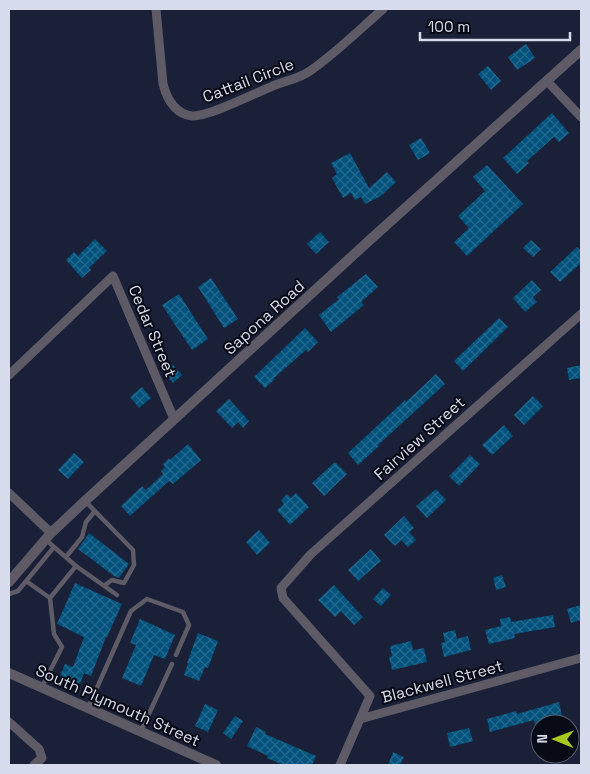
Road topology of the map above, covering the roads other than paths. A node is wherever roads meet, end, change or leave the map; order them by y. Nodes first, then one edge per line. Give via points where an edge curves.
1 (156, 9) edge
2 (383, 9) edge
3 (581, 50) edge
4 (547, 81) junction
5 (581, 117) edge
6 (581, 314) edge
7 (9, 375) edge
8 (174, 419) junction
9 (9, 492) edge
10 (85, 501) junction
11 (95, 511) junction
12 (48, 536) junction
13 (54, 547) junction
14 (66, 557) junction
15 (76, 566) junction
16 (26, 581) junction
17 (9, 582) edge
18 (105, 585) junction
19 (9, 594) edge
20 (117, 595) dead end
21 (50, 598) junction
22 (176, 656) dead end
23 (581, 658) edge
24 (172, 664) dead end
25 (9, 673) edge
26 (42, 688) junction
27 (88, 708) junction
28 (360, 719) junction
29 (9, 722) edge
30 (141, 732) junction
31 (34, 765) edge
32 (216, 765) edge
33 (340, 765) edge

1 - 2 street, Cattail Circle via 166,94 176,109 192,116 216,110 300,77 334,54
3 - 4 street, Sapona Road
4 - 5 street
4 - 8 street, Sapona Road
6 - 28 street, Fairview Street via 311,554 281,588 283,598 370,696
7 - 8 street, Cedar Street via 113,276
8 - 10 street, Sapona Road
9 - 12 street
10 - 11 lane
10 - 12 street, Sapona Road
11 - 14 lane via 86,522 82,537
11 - 18 lane via 133,550 134,565 124,583 112,580
12 - 13 lane
12 - 17 street, Sapona Road
13 - 14 lane
13 - 16 lane
14 - 15 lane
15 - 18 lane
15 - 21 lane
16 - 19 lane via 18,591
16 - 21 lane
18 - 20 lane
21 - 26 lane via 54,634 62,647
22 - 27 lane via 189,625 183,612 147,599 131,611
23 - 28 street, Blackwell Street
24 - 30 lane
25 - 26 street, South Plymouth Street
26 - 27 street, South Plymouth Street
27 - 30 street, South Plymouth Street
28 - 33 street
29 - 31 street via 38,749 42,758
30 - 32 street, South Plymouth Street

